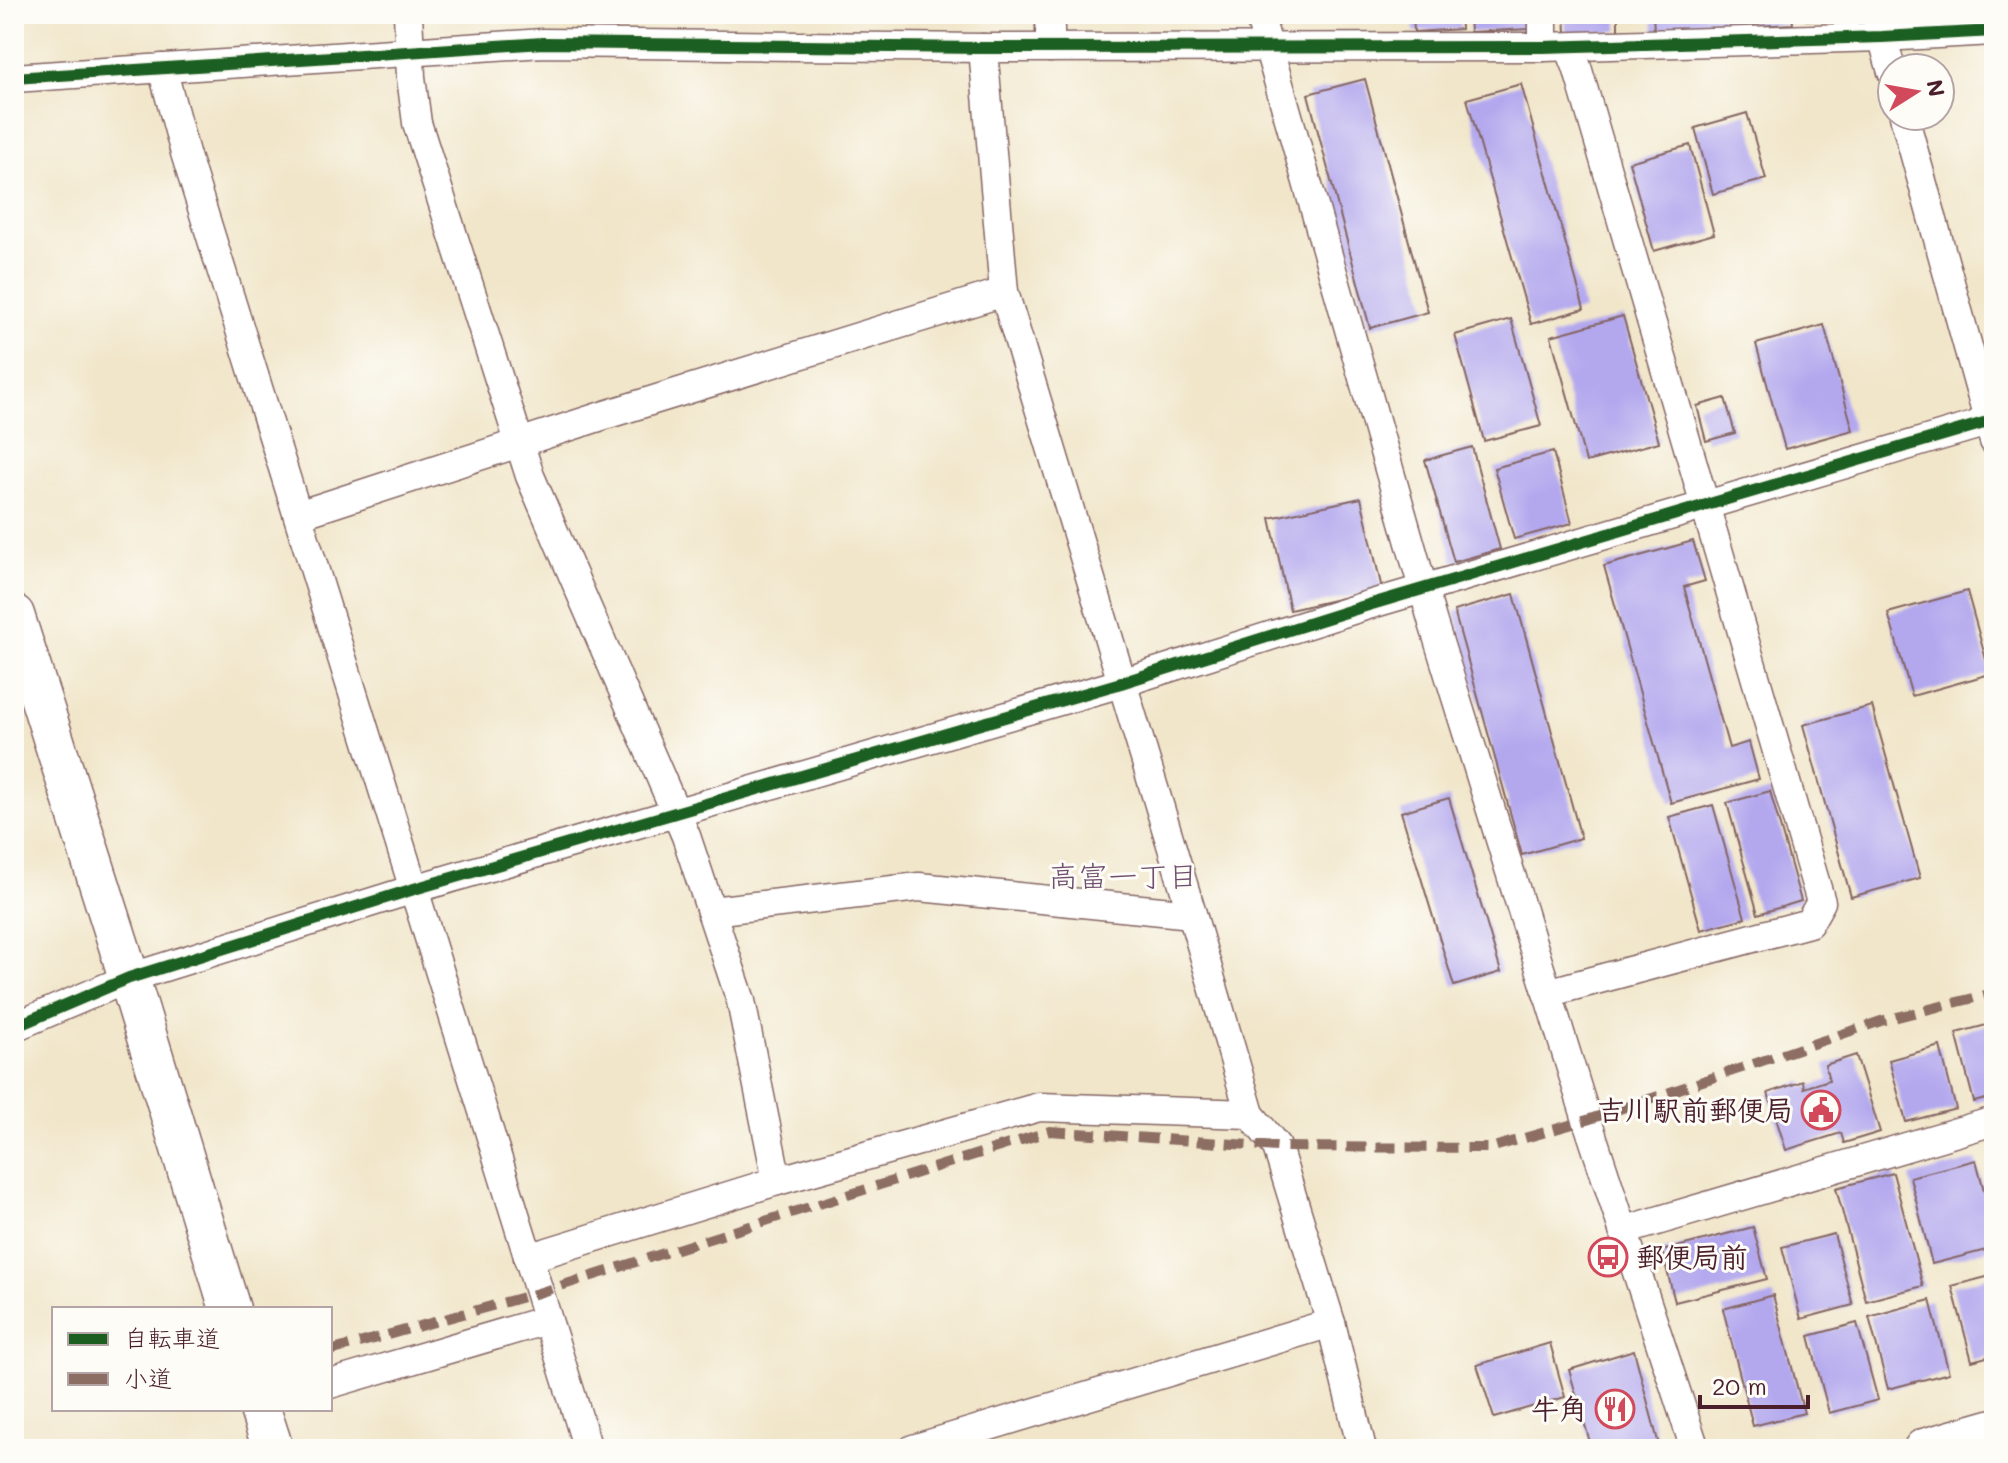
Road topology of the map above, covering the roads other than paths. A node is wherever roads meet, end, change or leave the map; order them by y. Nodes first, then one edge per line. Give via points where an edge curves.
1 (408, 14) edge
2 (1050, 14) edge
3 (1259, 14) edge
4 (1543, 14) edge
5 (1879, 26) edge
6 (1994, 31) edge
7 (1268, 47) junction
8 (1556, 47) junction
9 (983, 48) junction
10 (1050, 48) junction
11 (410, 50) junction
12 (1886, 52) edge
13 (162, 68) junction
14 (14, 78) edge
15 (1909, 132) edge
16 (1004, 292) junction
17 (1992, 428) edge
18 (520, 444) junction
19 (1706, 506) junction
20 (298, 515) junction
21 (1423, 590) junction
22 (14, 615) edge
23 (1121, 683) junction
24 (677, 813) junction
25 (414, 889) junction
26 (711, 911) junction
27 (1192, 914) junction
28 (129, 978) junction
29 (1547, 993) junction
30 (14, 1027) edge
31 (1250, 1114) junction
32 (1994, 1121) edge
33 (777, 1181) junction
34 (1623, 1231) junction
35 (528, 1258) junction
36 (229, 1307) edge
37 (547, 1320) junction
38 (1331, 1323) junction
39 (332, 1383) edge
40 (261, 1411) edge
41 (1994, 1429) edge
42 (273, 1449) edge
43 (588, 1449) edge
44 (913, 1449) edge
45 (1362, 1449) edge
46 (1695, 1449) edge
47 (1924, 1449) edge

1 - 11 street
2 - 10 street
3 - 7 street
4 - 8 street
5 - 6 street
5 - 8 street
5 - 12 street
7 - 8 street
7 - 10 street
7 - 21 street
8 - 19 street
9 - 10 street
9 - 11 street via 543,43
9 - 16 street
11 - 13 street
11 - 18 street via 417,123
13 - 14 street
13 - 20 street
15 - 17 street
16 - 18 street
16 - 23 street
17 - 19 street
18 - 20 street
18 - 24 street
19 - 21 street
19 - 29 street via 1821,902 1809,923
20 - 25 street
21 - 23 street
21 - 29 street
22 - 28 street
23 - 24 street
23 - 27 street
24 - 25 street
24 - 26 street
25 - 28 street
25 - 35 street
26 - 27 street via 919,887
26 - 33 street via 741,1001
27 - 31 street
28 - 30 street
28 - 36 street
29 - 34 street
31 - 33 street via 1039,1107
31 - 38 street via 1277,1147
32 - 34 street
33 - 35 street
34 - 46 street
35 - 37 street
37 - 39 street
37 - 43 street
38 - 44 street
38 - 45 street
40 - 42 street
41 - 47 street

